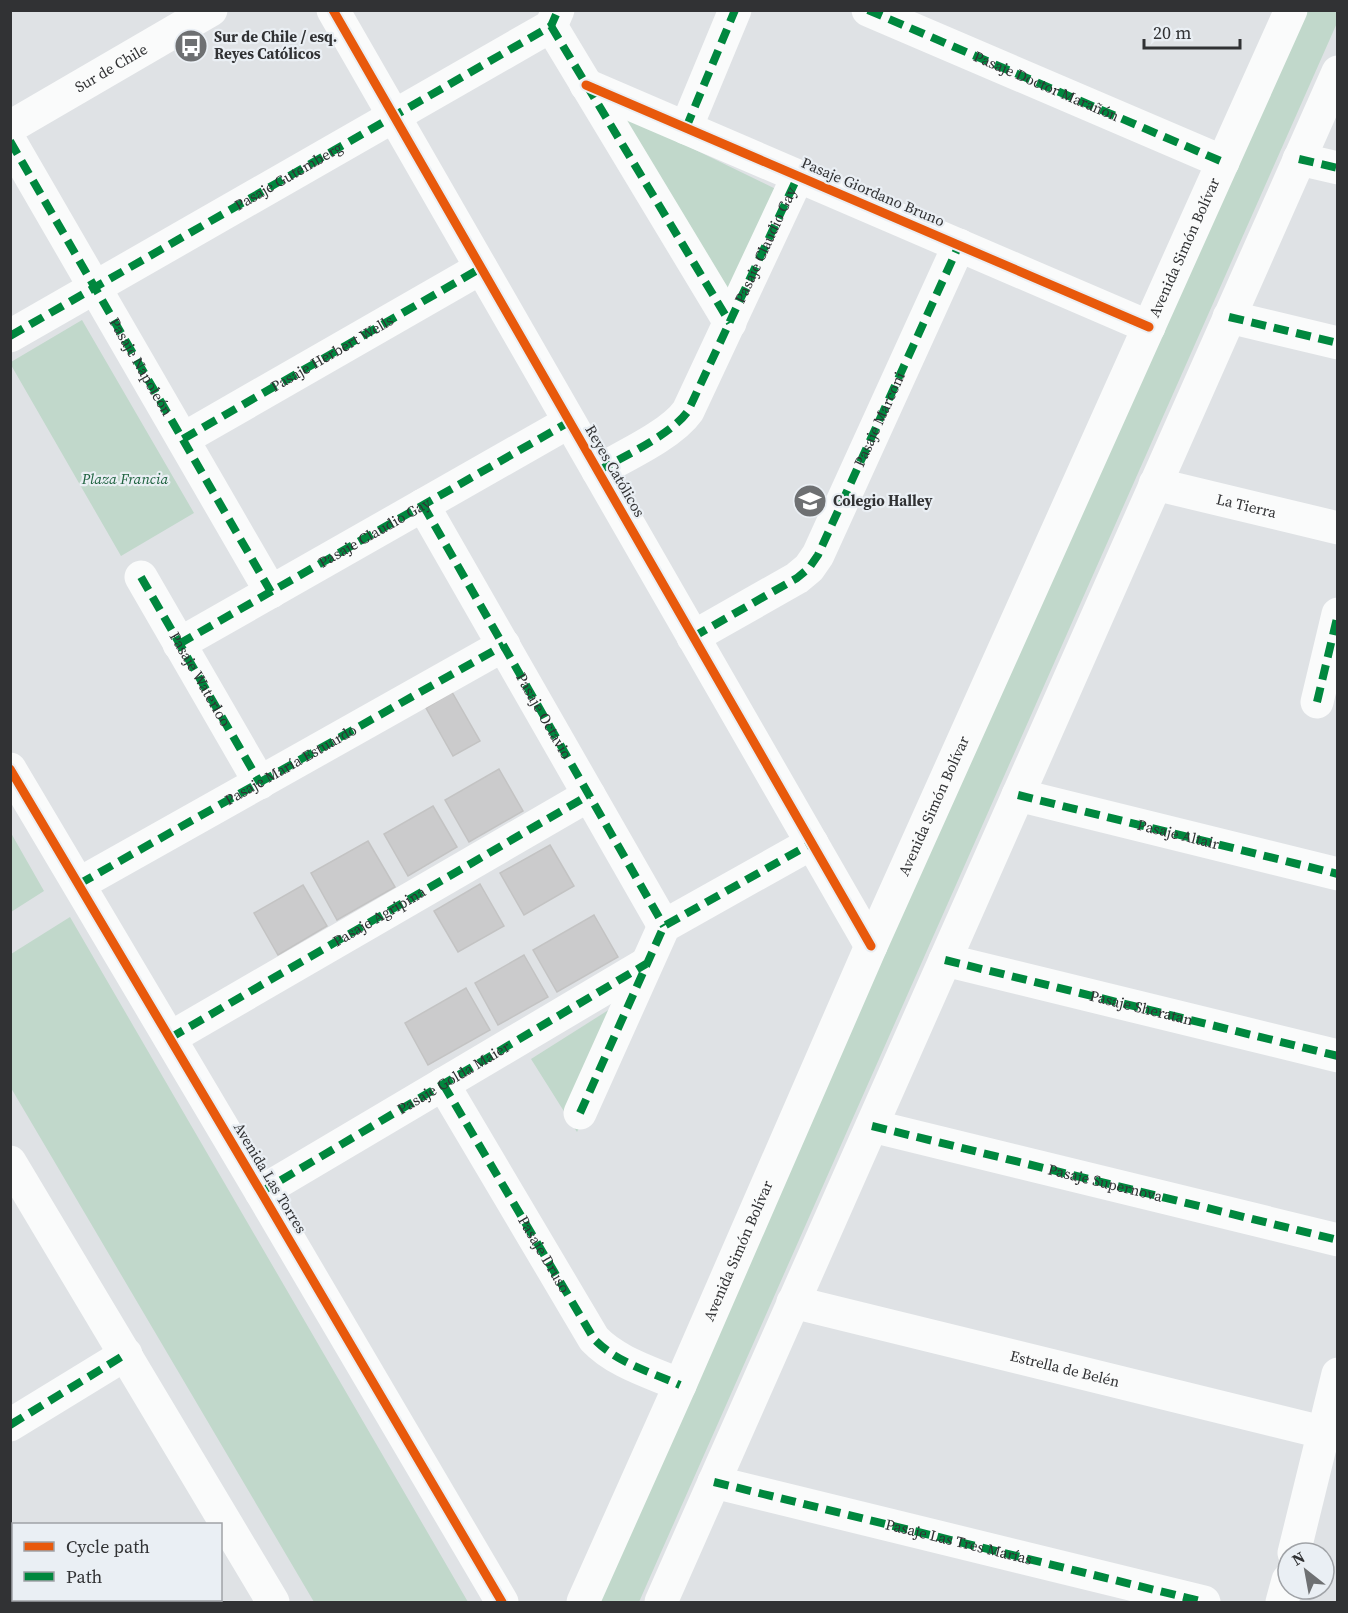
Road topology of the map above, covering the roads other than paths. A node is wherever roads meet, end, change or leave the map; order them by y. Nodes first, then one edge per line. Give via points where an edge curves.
1 (212, 10) edge
2 (333, 10) edge
3 (735, 10) edge
4 (868, 10) edge
5 (1291, 10) edge
6 (554, 18) edge
7 (1338, 72) edge
8 (586, 85) junction
9 (394, 117) junction
10 (10, 127) edge
11 (686, 128) junction
12 (10, 141) edge
13 (1299, 159) junction
14 (1223, 162) junction
15 (1338, 168) edge
16 (798, 176) junction
17 (959, 245) junction
18 (481, 268) junction
19 (95, 287) junction
20 (1229, 317) junction
21 (730, 323) junction
22 (1149, 327) junction
23 (10, 336) edge
24 (1338, 343) edge
25 (570, 422) junction
26 (183, 440) junction
27 (598, 471) junction
28 (1155, 484) junction
29 (423, 505) junction
30 (1338, 528) edge
31 (141, 577) dead end
32 (271, 592) junction
33 (1338, 614) edge
34 (693, 637) junction
35 (179, 644) junction
36 (504, 645) junction
37 (1317, 702) dead end
38 (10, 769) edge
39 (260, 783) junction
40 (589, 795) junction
41 (1018, 795) junction
42 (812, 843) junction
43 (1338, 874) edge
44 (79, 884) junction
45 (664, 926) junction
46 (871, 946) junction
47 (945, 960) junction
48 (646, 964) junction
49 (170, 1038) junction
50 (1338, 1056) edge
51 (443, 1084) junction
52 (580, 1113) dead end
53 (872, 1126) junction
54 (10, 1162) edge
55 (261, 1192) junction
56 (1338, 1240) edge
57 (793, 1302) junction
58 (126, 1354) junction
59 (1338, 1374) edge
60 (680, 1385) junction
61 (10, 1425) edge
62 (1330, 1435) edge
63 (714, 1482) junction
64 (1298, 1541) edge
65 (273, 1602) edge
66 (502, 1602) edge
67 (583, 1602) edge
68 (661, 1602) edge
69 (1204, 1602) edge

1 - 10 street, Sur de Chile
2 - 9 street, Reyes Católicos
3 - 11 street
4 - 14 street, Pasaje Doctor Marañón
5 - 14 street, Avenida Simón Bolívar
6 - 8 street
6 - 9 street, Pasaje Gutemberg
7 - 13 street
8 - 11 street, Pasaje Giordano Bruno
8 - 21 street
9 - 18 street, Reyes Católicos
9 - 19 street, Pasaje Gutemberg
11 - 16 street, Pasaje Giordano Bruno
12 - 19 street, Pasaje Napoleón
13 - 15 street
13 - 20 street
14 - 22 street, Avenida Simón Bolívar
16 - 17 street, Pasaje Giordano Bruno
16 - 21 street, Pasaje Claudio Gay
17 - 22 street, Pasaje Giordano Bruno
17 - 34 street, Pasaje Marconi via 818,555 797,579
18 - 25 street, Reyes Católicos
18 - 26 street, Pasaje Herbert Wells
19 - 23 street, Pasaje Gutemberg
19 - 26 street, Pasaje Napoleón
20 - 24 street
20 - 28 street
21 - 27 street, Pasaje Claudio Gay via 683,418
22 - 46 street, Avenida Simón Bolívar
25 - 27 street, Reyes Católicos
25 - 29 street, Pasaje Claudio Gay
26 - 32 street, Pasaje Napoleón
27 - 34 street, Reyes Católicos
28 - 30 street, La Tierra
28 - 41 street
29 - 32 street, Pasaje Claudio Gay
29 - 36 street, Pasaje Octavio
31 - 35 street, Pasaje Waterloo
32 - 35 street, Pasaje Claudio Gay
33 - 37 street
34 - 42 street, Reyes Católicos
35 - 39 street, Pasaje Waterloo
36 - 39 street, Pasaje María Estuardo
36 - 40 street, Pasaje Octavio
38 - 44 street, Avenida Las Torres
39 - 44 street, Pasaje María Estuardo
40 - 45 street, Pasaje Octavio
40 - 49 street, Pasaje Agripina
41 - 43 street, Pasaje Altair
41 - 47 street
42 - 45 street
42 - 46 street, Reyes Católicos
44 - 49 street, Avenida Las Torres
45 - 48 street
46 - 60 street, Avenida Simón Bolívar
47 - 50 street, Pasaje Sheratan
47 - 53 street
48 - 51 street, Pasaje Golda Maier
48 - 52 street
49 - 55 street, Avenida Las Torres
51 - 55 street, Pasaje Golda Maier
51 - 60 street, Pasaje Druso via 594,1339 619,1358
53 - 56 street, Pasaje Supernova
53 - 57 street
54 - 58 street
55 - 66 street, Avenida Las Torres
57 - 62 street, Estrella de Belén
57 - 63 street
58 - 61 street
58 - 65 street
59 - 62 street
60 - 67 street, Avenida Simón Bolívar
62 - 64 street
63 - 68 street
63 - 69 street, Pasaje Las Tres Marías

